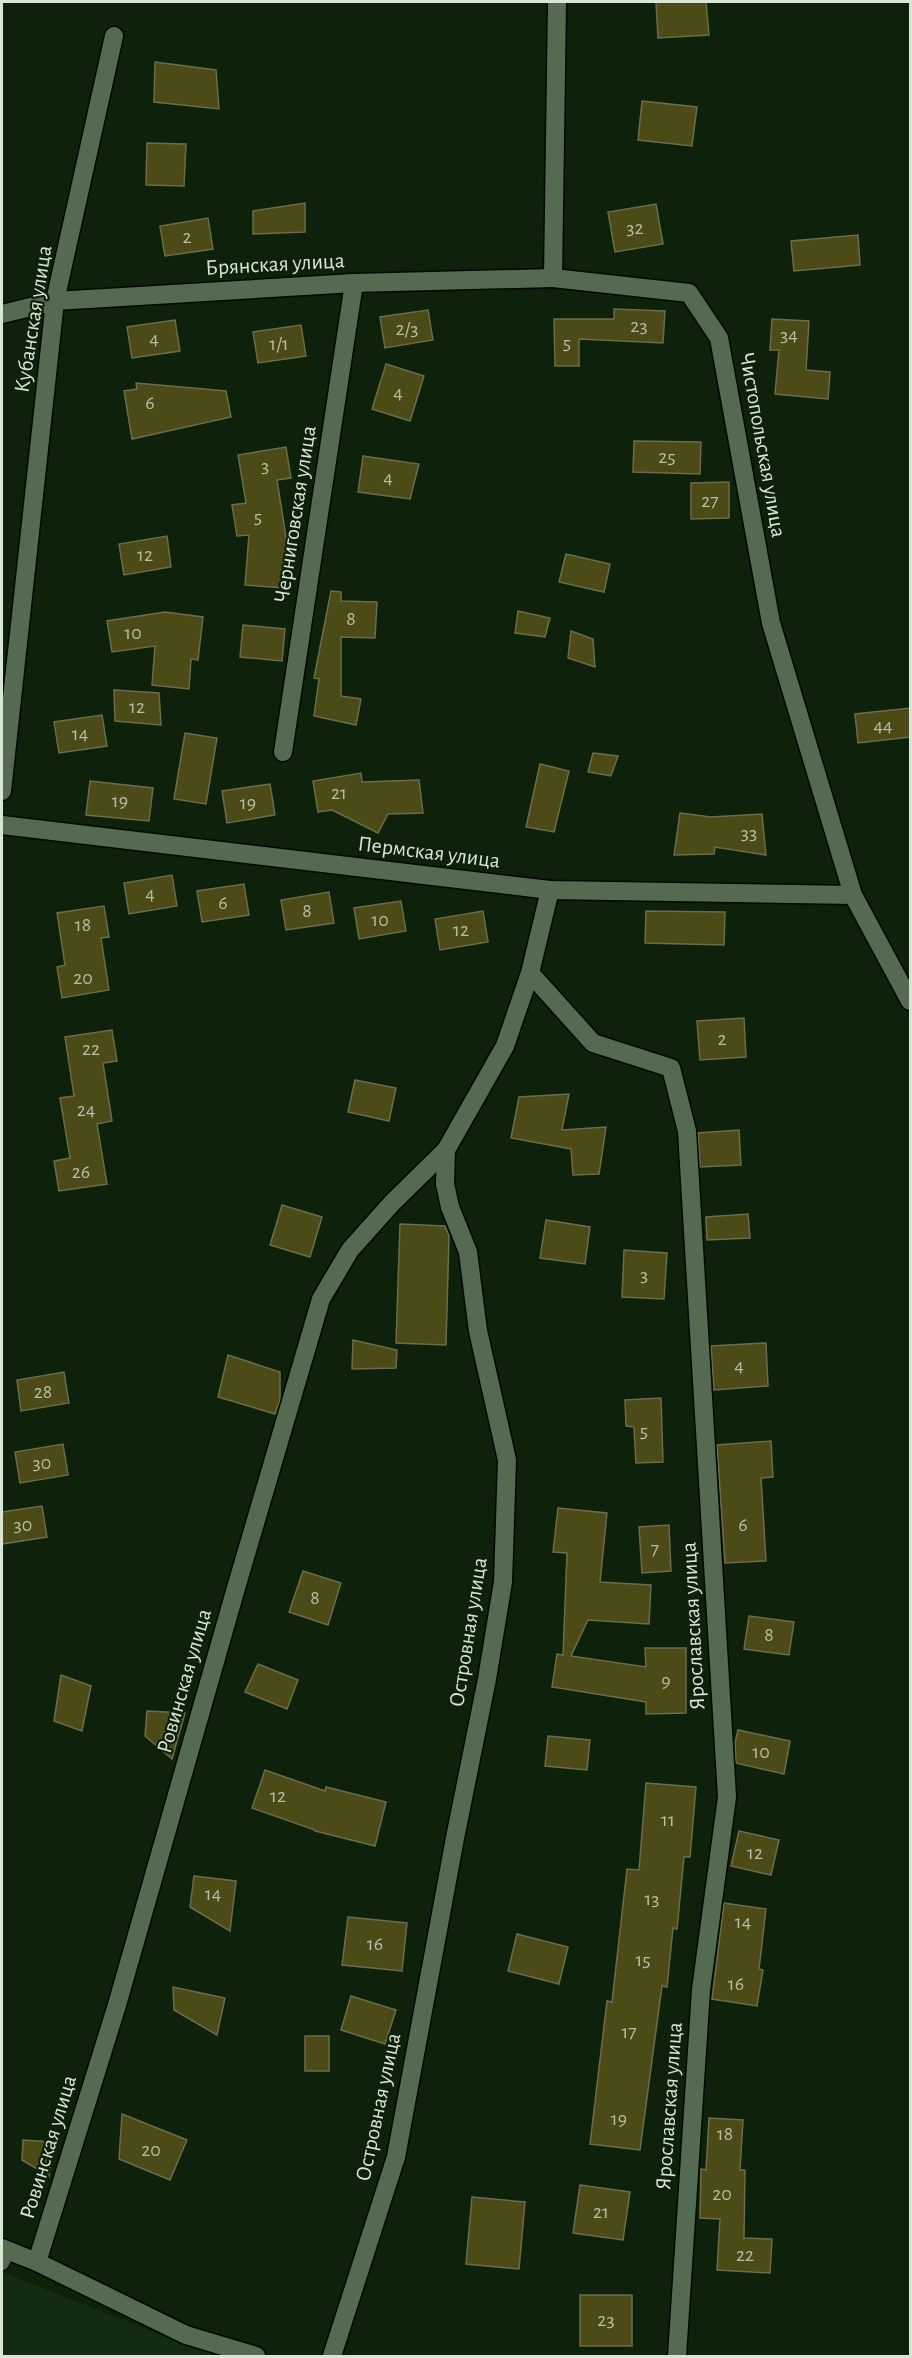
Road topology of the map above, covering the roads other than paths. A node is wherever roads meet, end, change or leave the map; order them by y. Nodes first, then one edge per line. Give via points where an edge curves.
1 (557, 2) edge
2 (114, 36) dead end
3 (553, 278) junction
4 (354, 283) junction
5 (55, 301) junction
6 (2, 314) edge
7 (283, 752) dead end
8 (2, 791) edge
9 (2, 825) edge
10 (550, 890) junction
11 (853, 895) junction
12 (530, 973) junction
13 (910, 1001) edge
14 (446, 1150) junction
15 (4, 2254) edge
16 (37, 2262) junction
17 (256, 2356) edge
18 (332, 2356) edge
19 (677, 2356) edge

1 - 3 street
2 - 5 street, Кубанская улица
3 - 4 street, Брянская улица
3 - 11 street, Чистопольская улица via 689,293 719,338 771,623
4 - 5 street, Брянская улица
4 - 7 street, Черниговская улица
5 - 6 street, Брянская улица
5 - 8 street, Кубанская улица
9 - 10 street, Пермская улица
10 - 11 street, Пермская улица
10 - 12 street, Островная улица
11 - 13 street, Чистопольская улица
12 - 14 street, Островная улица via 505,1046
12 - 19 street, Ярославская улица via 593,1043 671,1068 687,1131 727,1797 701,1989
14 - 16 street, Ровинская улица via 350,1250 321,1299 117,2006
14 - 18 street, Островная улица via 445,1184 468,1252 478,1331 507,1460 503,1582 396,2157
15 - 16 street
16 - 17 street via 186,2335

